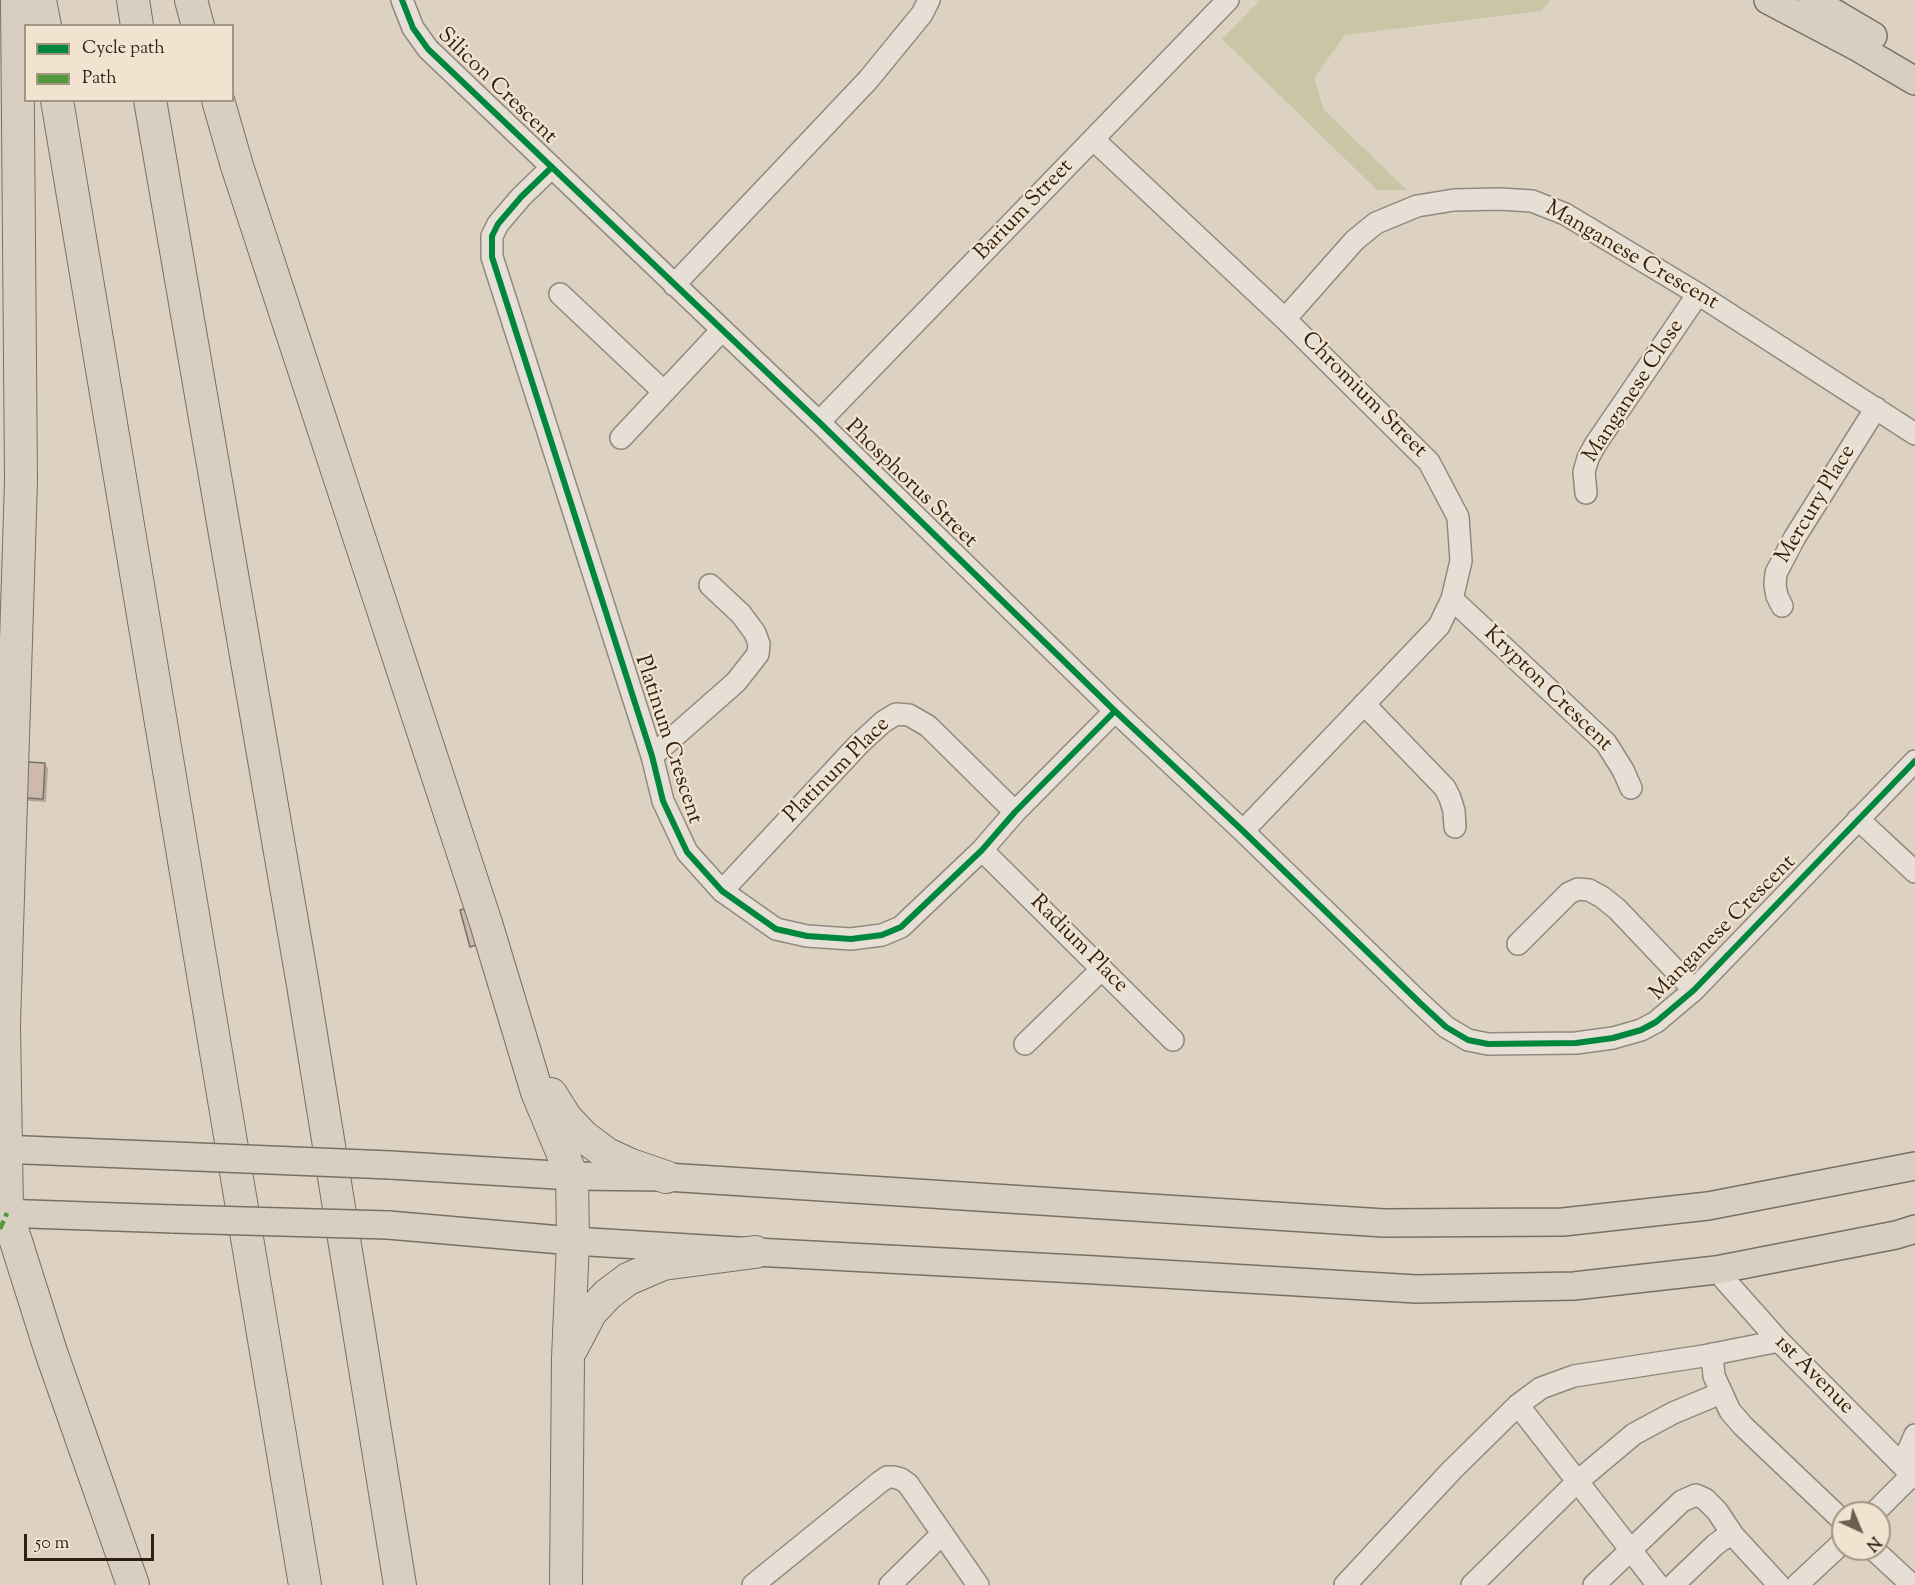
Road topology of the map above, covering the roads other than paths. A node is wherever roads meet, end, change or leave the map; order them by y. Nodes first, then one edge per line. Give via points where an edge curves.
1 (17, 0) edge
2 (40, 0) edge
3 (133, 0) edge
4 (190, 0) edge
5 (402, 0) edge
6 (930, 0) edge
7 (1228, 0) edge
8 (1768, 0) edge
9 (1812, 0) edge
10 (45, 24) edge
11 (137, 24) edge
12 (197, 24) edge
13 (1915, 61) edge
14 (1915, 81) edge
15 (57, 102) edge
16 (150, 102) edge
17 (219, 102) edge
18 (1094, 140) junction
19 (552, 167) junction
20 (674, 285) junction
21 (560, 294) dead end
22 (1698, 294) junction
23 (1286, 319) junction
24 (722, 330) junction
25 (664, 392) junction
26 (1876, 408) junction
27 (819, 422) junction
28 (1915, 434) edge
29 (621, 438) dead end
30 (1586, 493) dead end
31 (710, 585) dead end
32 (1452, 599) junction
33 (1782, 606) dead end
34 (1364, 704) junction
35 (1115, 711) junction
36 (652, 756) junction
37 (1915, 762) edge
38 (1631, 788) dead end
39 (1016, 812) junction
40 (1858, 819) junction
41 (1455, 827) dead end
42 (1243, 831) junction
43 (982, 850) junction
44 (1915, 872) edge
45 (722, 891) junction
46 (1518, 944) dead end
47 (1102, 969) junction
48 (1694, 990) junction
49 (2, 1032) edge
50 (1173, 1040) dead end
51 (1026, 1044) dead end
52 (526, 1055) junction
53 (3, 1149) edge
54 (1915, 1166) edge
55 (572, 1176) junction
56 (666, 1177) junction
57 (4, 1213) edge
58 (1915, 1229) edge
59 (573, 1241) junction
60 (755, 1252) junction
61 (1716, 1270) junction
62 (0, 1272) edge
63 (1779, 1341) junction
64 (51, 1352) junction
65 (1712, 1354) junction
66 (568, 1358) junction
67 (1721, 1393) junction
68 (1518, 1405) junction
69 (1915, 1435) edge
70 (1910, 1473) edge
71 (1578, 1481) junction
72 (1885, 1501) edge
73 (1831, 1510) edge
74 (941, 1535) junction
75 (1733, 1535) junction
76 (1631, 1549) junction
77 (1831, 1553) edge
78 (1886, 1561) edge
79 (763, 1582) edge
80 (133, 1585) edge
81 (305, 1585) edge
82 (400, 1585) edge
83 (566, 1585) edge
84 (890, 1585) edge
85 (978, 1585) edge
86 (1345, 1585) edge
87 (1472, 1585) edge
88 (1594, 1585) edge
89 (1658, 1585) edge
90 (1673, 1585) edge
91 (1779, 1585) edge
92 (1797, 1585) edge
93 (1912, 1585) edge

1 - 49 highway via 21,481
2 - 10 highway
3 - 11 highway
4 - 12 highway
5 - 19 street, Silicon Crescent via 413,28 428,49
6 - 20 street via 868,80
7 - 18 street, Barium Street
8 - 14 main road
9 - 13 main road
15 - 81 highway
16 - 82 highway via 302,974
17 - 52 highway
18 - 23 street, Chromium Street
18 - 27 street, Barium Street
19 - 20 street, Phosphorus Street
19 - 36 street, Platinum Crescent via 498,224 492,236 492,257
20 - 24 street, Phosphorus Street
21 - 25 street
22 - 23 street, Manganese Crescent via 1554,209 1532,201 1454,200 1417,206 1376,223 1355,240
22 - 26 street, Manganese Crescent
22 - 30 street, Manganese Close via 1592,452 1584,472
23 - 32 street, Chromium Street via 1430,462 1458,517 1461,561
24 - 25 street
24 - 27 street, Phosphorus Street
25 - 29 street
26 - 28 street, Manganese Crescent
26 - 33 street, Mercury Place via 1776,573 1775,585
27 - 35 street, Phosphorus Street
31 - 36 street via 755,633 758,654 736,682
32 - 34 street, Chromium Street via 1439,626
32 - 38 street, Krypton Crescent via 1606,743
34 - 41 street via 1444,788 1454,811
34 - 42 street, Chromium Street
35 - 39 street, Platinum Crescent
35 - 42 street, Phosphorus Street
36 - 45 street, Platinum Crescent via 663,801 687,852
37 - 40 street, Manganese Crescent
39 - 43 street, Platinum Crescent
39 - 45 street, Platinum Place via 928,726 909,715 896,714 859,744
40 - 44 street
40 - 48 street, Manganese Crescent
42 - 48 street, Manganese Crescent via 1420,1003 1446,1027 1468,1040 1488,1044 1576,1043 1613,1038 1656,1022
43 - 45 street, Platinum Crescent via 902,927 882,935 851,939 776,929
43 - 47 street, Radium Place
46 - 48 street via 1569,893 1589,890 1617,909
47 - 50 street, Radium Place
47 - 51 street
49 - 53 highway
52 - 55 highway
52 - 56 highway via 566,1118 583,1136 607,1154
53 - 55 main road, bridge
53 - 57 highway
54 - 56 main road via 1707,1206 1563,1222 1384,1223
55 - 56 main road
55 - 59 highway
57 - 59 main road, bridge via 388,1225
57 - 64 highway
58 - 61 main road
59 - 60 main road
59 - 66 highway
60 - 61 main road via 1416,1289 1574,1286
60 - 66 highway via 663,1264 628,1279 591,1312
61 - 63 street, 1st Avenue
62 - 64 highway via 15,1289
63 - 65 street
63 - 70 street, 1st Avenue
64 - 80 highway
65 - 67 street
65 - 68 street via 1574,1376 1541,1388
66 - 83 highway
67 - 71 street via 1652,1423
67 - 73 street via 1743,1426
68 - 71 street
68 - 86 street
69 - 70 street
70 - 72 street
71 - 76 street
71 - 87 street
74 - 79 street via 908,1484 888,1477
74 - 84 street
74 - 85 street
75 - 76 street via 1717,1511 1696,1496 1682,1501
75 - 90 street via 1715,1545
75 - 91 street
76 - 88 street
76 - 89 street
77 - 92 street
78 - 93 street

